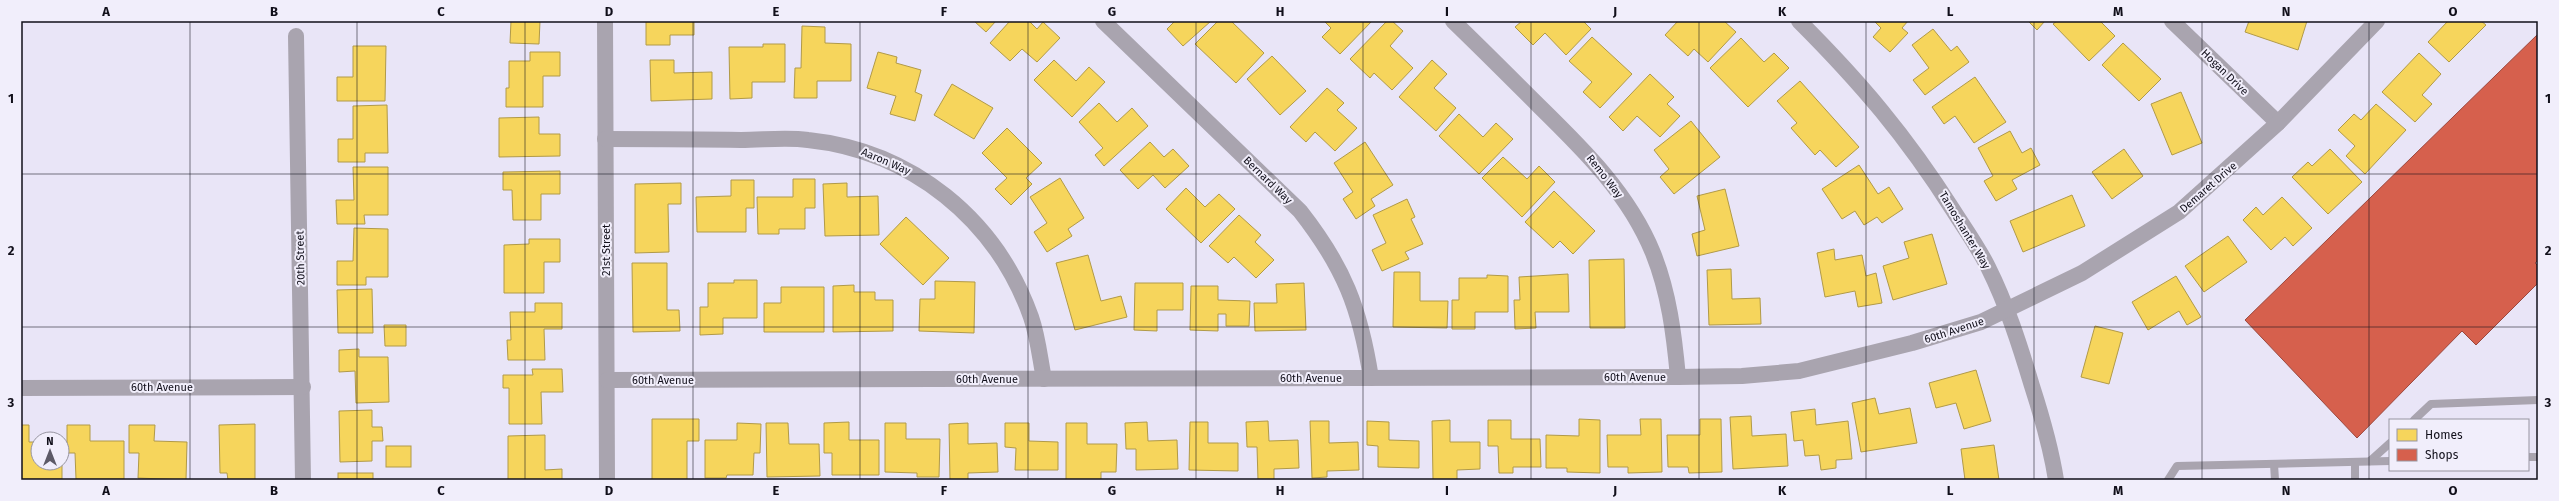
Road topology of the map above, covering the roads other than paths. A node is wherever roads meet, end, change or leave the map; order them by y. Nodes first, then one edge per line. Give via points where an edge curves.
1 (605, 21) edge
2 (1103, 21) edge
3 (1453, 21) edge
4 (1799, 21) edge
5 (2172, 21) edge
6 (2378, 21) edge
7 (296, 36) dead end
8 (2278, 123) junction
9 (605, 139) junction
10 (2007, 310) junction
11 (1678, 377) junction
12 (1371, 378) junction
13 (1044, 379) junction
14 (607, 380) junction
15 (303, 387) junction
16 (21, 388) edge
17 (2538, 400) edge
18 (2415, 419) edge
19 (2389, 444) edge
20 (2370, 461) junction
21 (2389, 461) edge
22 (2355, 462) junction
23 (2274, 464) junction
24 (303, 480) edge
25 (607, 480) edge
26 (2056, 480) edge
27 (2168, 480) edge
28 (2275, 480) edge
29 (2355, 480) edge

1 - 9 street, 21st Street
2 - 12 street, Bernard Way via 1300,211 1323,240 1340,268 1354,302 1365,338
3 - 11 street, Remo Way via 1583,149 1617,190 1637,222 1662,279 1670,312
4 - 10 street, Tamoshanter Way via 1850,71 1922,160 1988,266
5 - 8 street, Hogan Drive
6 - 8 street, Demaret Drive
7 - 15 street, 20th Street
8 - 10 street, Demaret Drive via 2174,216 2082,273
9 - 13 street, Aaron Way via 806,140 842,145 872,154 909,170 942,192 964,211 995,246 1016,281 1031,318
9 - 14 street, 21st Street
10 - 11 street, 60th Avenue via 1980,322 1912,343 1799,371 1742,376
10 - 26 street, Tamoshanter Way via 2042,419
11 - 12 street, 60th Avenue
12 - 13 street, 60th Avenue
13 - 14 street, 60th Avenue
14 - 25 street, 21st Street
15 - 16 street, 60th Avenue
15 - 24 street, 20th Street
17 - 18 lane via 2431,404
19 - 20 lane
20 - 21 lane
20 - 22 lane
22 - 23 lane
22 - 29 lane
23 - 27 lane via 2177,466
23 - 28 lane

